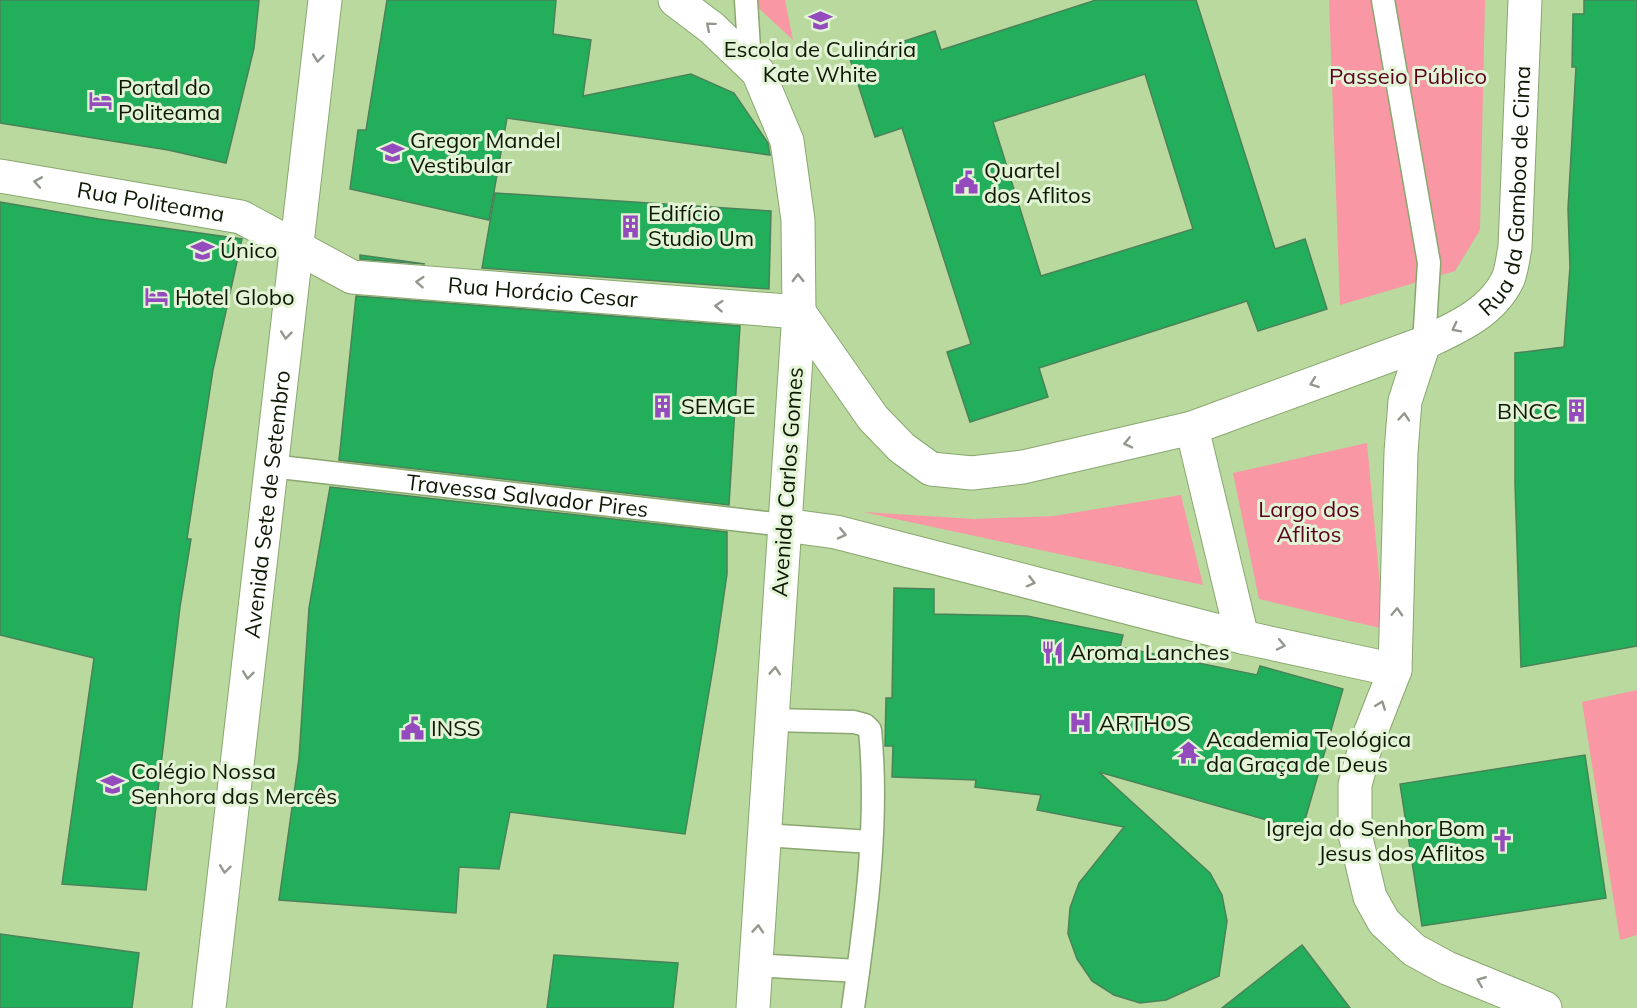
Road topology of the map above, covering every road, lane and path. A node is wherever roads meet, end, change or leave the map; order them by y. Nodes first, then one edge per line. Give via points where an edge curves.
1 (325, 0) edge
2 (675, 0) edge
3 (746, 0) edge
4 (1383, 0) edge
5 (1526, 0) edge
6 (750, 66) junction
7 (0, 176) edge
8 (296, 246) junction
9 (799, 312) junction
10 (1424, 343) junction
11 (1192, 428) junction
12 (272, 466) junction
13 (784, 525) junction
14 (1242, 637) junction
15 (1395, 670) junction
16 (772, 720) junction
17 (764, 835) junction
18 (871, 842) junction
19 (755, 965) junction
20 (858, 971) junction
21 (209, 1008) edge
22 (753, 1008) edge
23 (853, 1008) edge
24 (1545, 1008) edge

1 -> 8 street, Avenida Sete de Setembro
6 -> 2 street, Avenida Carlos Gomes via 712,28
3 - 6 lane
4 - 10 lane via 1429,263
5 -> 10 street, Rua da Gamboa de Cima via 1515,247 1508,278 1491,304 1462,325
9 -> 6 street, Avenida Carlos Gomes via 798,220 787,141 758,72
8 -> 7 street, Rua Politeama via 241,217
9 -> 8 street, Rua Horácio Cesar via 352,277
8 -> 12 street, Avenida Sete de Setembro
11 -> 9 street via 1023,467 972,473 931,468 902,448 873,418
9 - 13 street, Avenida Carlos Gomes
10 -> 11 street
15 -> 10 street via 1405,401
11 - 14 street
12 - 13 lane, Travessa Salvador Pires
12 -> 21 street, Avenida Sete de Setembro
13 -> 14 street via 836,532
16 -> 13 street, Avenida Carlos Gomes
14 -> 15 street
24 -> 15 street via 1447,968 1414,950 1384,922 1370,897 1355,834 1355,785 1366,744
16 - 17 street, Avenida Carlos Gomes
16 - 18 lane via 854,722 870,730
17 - 18 lane
19 -> 17 street, Avenida Carlos Gomes
18 - 20 lane via 868,906
19 - 20 lane
19 - 22 street, Avenida Carlos Gomes
20 - 23 lane

